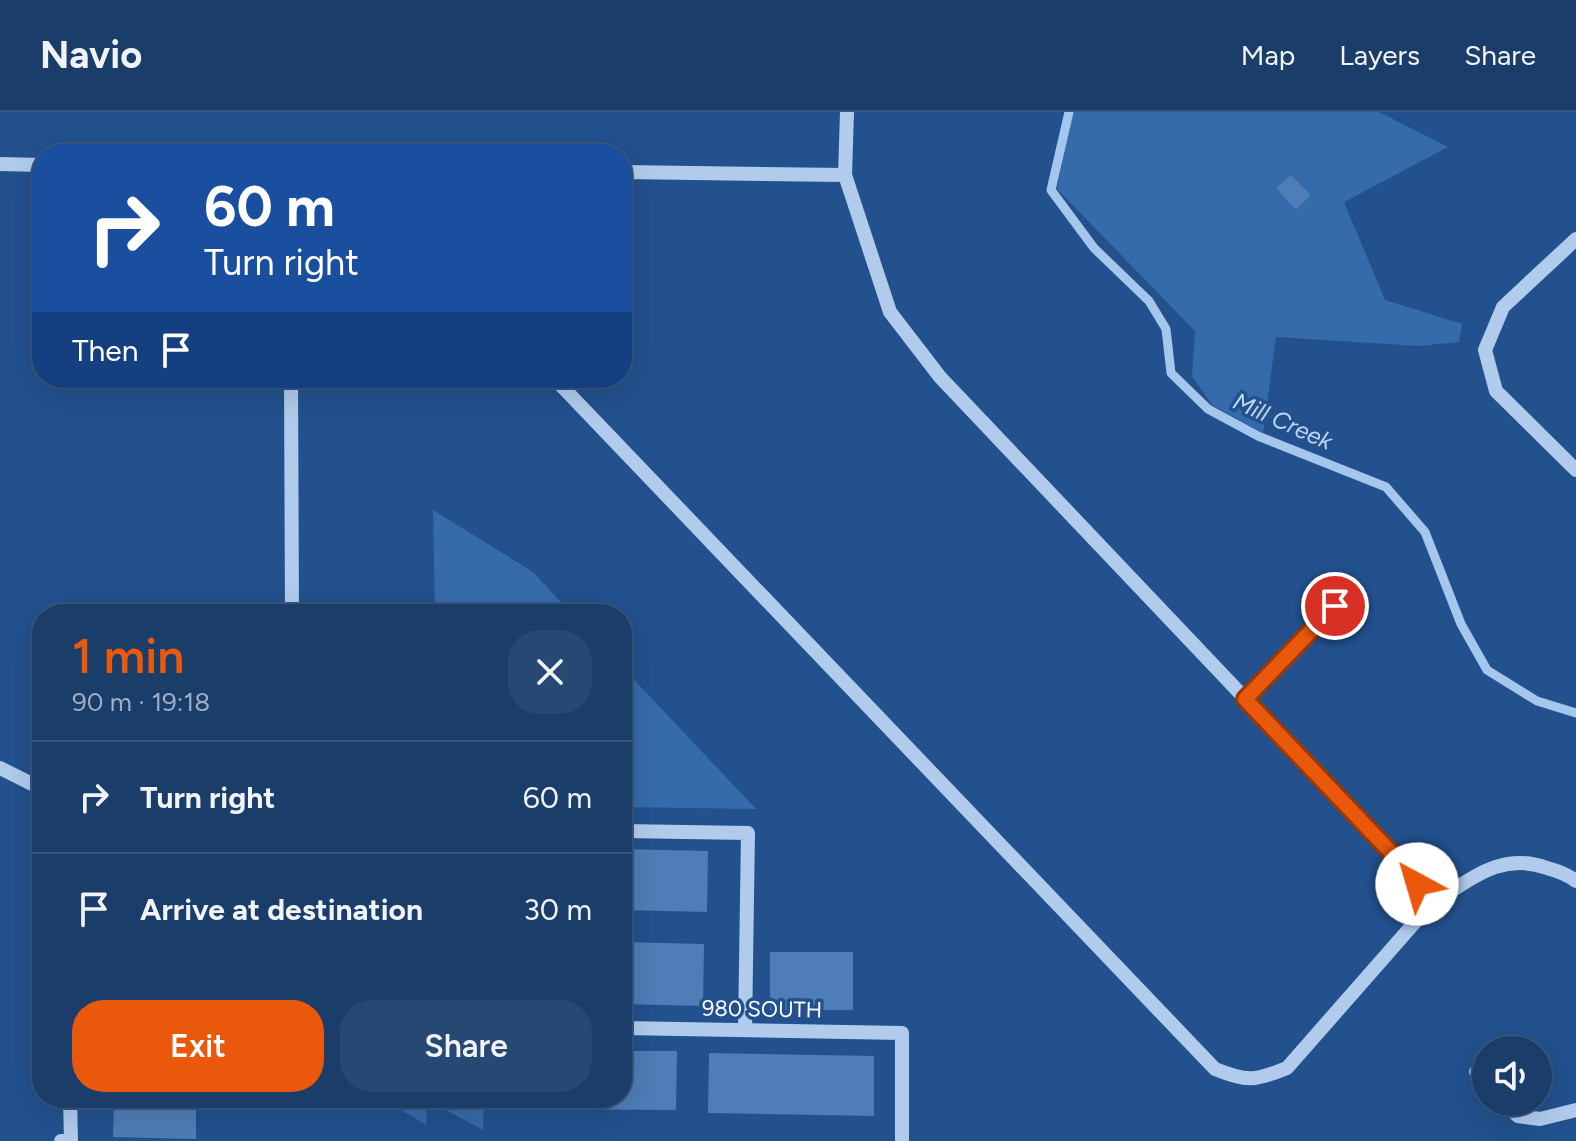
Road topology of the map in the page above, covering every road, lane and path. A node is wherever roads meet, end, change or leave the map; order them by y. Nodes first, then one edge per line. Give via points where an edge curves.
1 (847, 112) edge
2 (0, 164) edge
3 (32, 165) edge
4 (632, 172) edge
5 (845, 175) junction
6 (1576, 239) edge
7 (291, 388) edge
8 (564, 388) edge
9 (1576, 470) edge
10 (292, 604) edge
11 (1335, 606) dead end
12 (1245, 699) junction
13 (0, 768) edge
14 (32, 784) edge
15 (632, 831) edge
16 (1576, 881) edge
17 (1431, 904) junction
18 (632, 1028) edge
19 (745, 1030) junction
20 (70, 1108) edge
21 (1576, 1110) edge
22 (1518, 1116) edge
23 (1552, 1116) edge
24 (1552, 1116) edge
25 (61, 1141) edge
26 (902, 1141) edge

1 - 5 street
2 - 3 street
4 - 5 street
5 - 12 street via 890,312 940,377
6 - 9 street via 1503,307 1485,350 1496,391
7 - 10 street
8 - 17 street via 1215,1069 1240,1079 1259,1079 1287,1068
11 - 12 street
12 - 17 street via 1403,865
13 - 14 street
15 - 19 street via 748,833
16 - 17 street via 1529,861 1496,865
18 - 19 street, 980 SOUTH
19 - 26 street, 980 SOUTH via 902,1033
20 - 25 street via 71,1141
21 - 24 street
22 - 23 street

